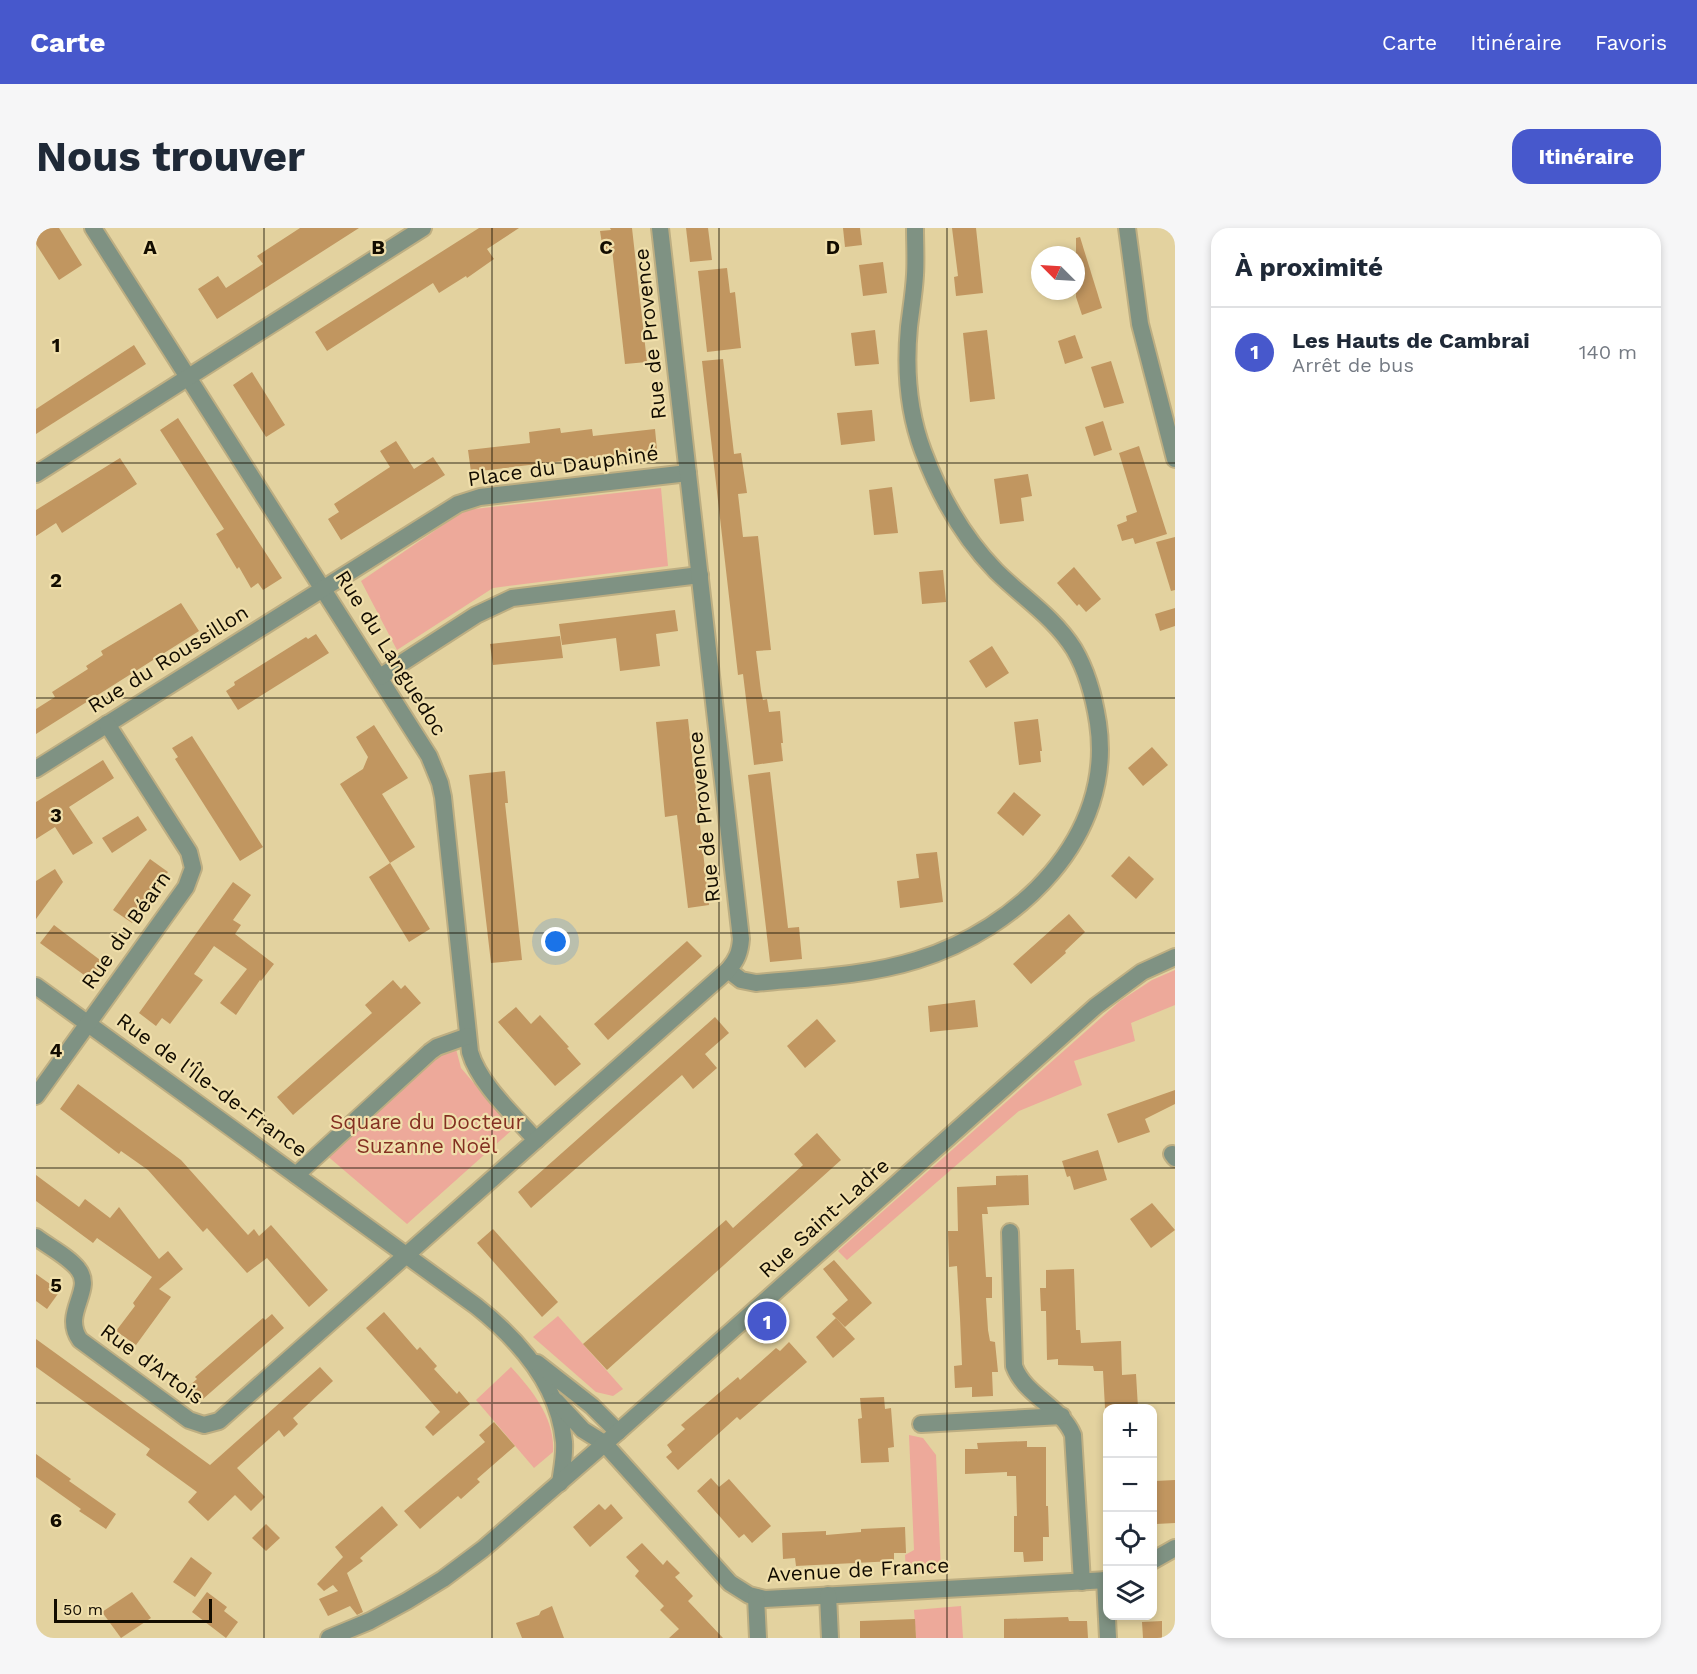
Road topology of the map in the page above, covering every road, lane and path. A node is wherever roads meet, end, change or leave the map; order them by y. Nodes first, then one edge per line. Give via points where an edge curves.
1 (93, 228) edge
2 (423, 228) edge
3 (660, 228) edge
4 (915, 228) edge
5 (1127, 228) edge
6 (189, 376) junction
7 (1168, 408) edge
8 (1175, 459) edge
9 (688, 473) junction
10 (36, 474) edge
11 (700, 575) junction
12 (324, 588) junction
13 (380, 677) junction
14 (107, 724) junction
15 (36, 769) edge
16 (1175, 957) edge
17 (728, 970) junction
18 (36, 986) edge
19 (88, 1023) junction
20 (468, 1036) junction
21 (36, 1096) edge
22 (536, 1140) junction
23 (296, 1174) junction
24 (1010, 1232) dead end
25 (36, 1237) edge
26 (406, 1255) junction
27 (529, 1356) junction
28 (550, 1394) junction
29 (1062, 1416) junction
30 (921, 1424) dead end
31 (618, 1432) junction
32 (604, 1443) junction
33 (560, 1483) junction
34 (1175, 1548) edge
35 (1157, 1558) edge
36 (1103, 1580) edge
37 (1082, 1582) junction
38 (828, 1595) junction
39 (756, 1597) junction
40 (1107, 1620) edge
41 (329, 1638) edge
42 (758, 1638) edge
43 (830, 1638) edge
44 (1108, 1638) edge

1 - 6 street, Rue du Languedoc
2 - 6 street
3 - 9 street, Rue de Provence
4 - 17 street via 907,365 917,435 940,489 977,548 1075,650 1089,681 1097,716 1100,750 1096,786 1080,832 1054,871 1024,901 952,947 884,968 756,984 741,980
5 - 7 street via 1140,324
6 - 10 street
6 - 12 street, Rue du Languedoc
7 - 8 street
9 - 11 street, Rue de Provence
9 - 12 street, Place du Dauphiné via 468,500
11 - 13 street via 512,598 476,615
11 - 17 street, Rue de Provence via 741,939 741,949
12 - 13 street, Rue du Languedoc
12 - 14 street, Rue du Roussillon
13 - 20 street, Rue du Languedoc via 429,756 440,783
14 - 15 street, Rue du Roussillon
14 - 19 street, Rue du Béarn via 189,852 193,868 186,887
16 - 31 street, Rue Saint-Ladre via 1142,972 1096,1006
17 - 22 street, Rue de Provence
18 - 19 street, Rue de l'Île-de-France
19 - 21 street, Rue du Béarn
19 - 23 street, Rue de l'Île-de-France
20 - 22 street, Rue du Languedoc via 479,1073
20 - 23 street via 436,1047
22 - 26 street, Rue de Provence
23 - 26 street, Rue de l'Île-de-France
24 - 29 street via 1014,1366 1026,1386
25 - 26 street, Rue d'Artois via 74,1264 82,1276 73,1325 80,1340 189,1420 204,1425 227,1416
26 - 27 street, Rue de l'Île-de-France via 496,1322
27 - 28 street, Rue de l'Île-de-France
27 - 31 street, Rue de l'Île-de-France
28 - 32 street, Rue de l'Île-de-France via 583,1430
28 - 33 street, Rue de l'Île-de-France via 564,1441
29 - 30 street
29 - 37 street via 1073,1435
31 - 32 street, Rue Saint-Ladre
32 - 33 street, Rue Saint-Ladre
32 - 39 street, Avenue de France via 730,1583
33 - 41 street, Rue Saint-Ladre via 443,1579 386,1613
34 - 35 street
36 - 37 street, Avenue de France
37 - 38 street, Avenue de France
38 - 39 street, Avenue de France
38 - 43 street
39 - 42 street
40 - 44 street

